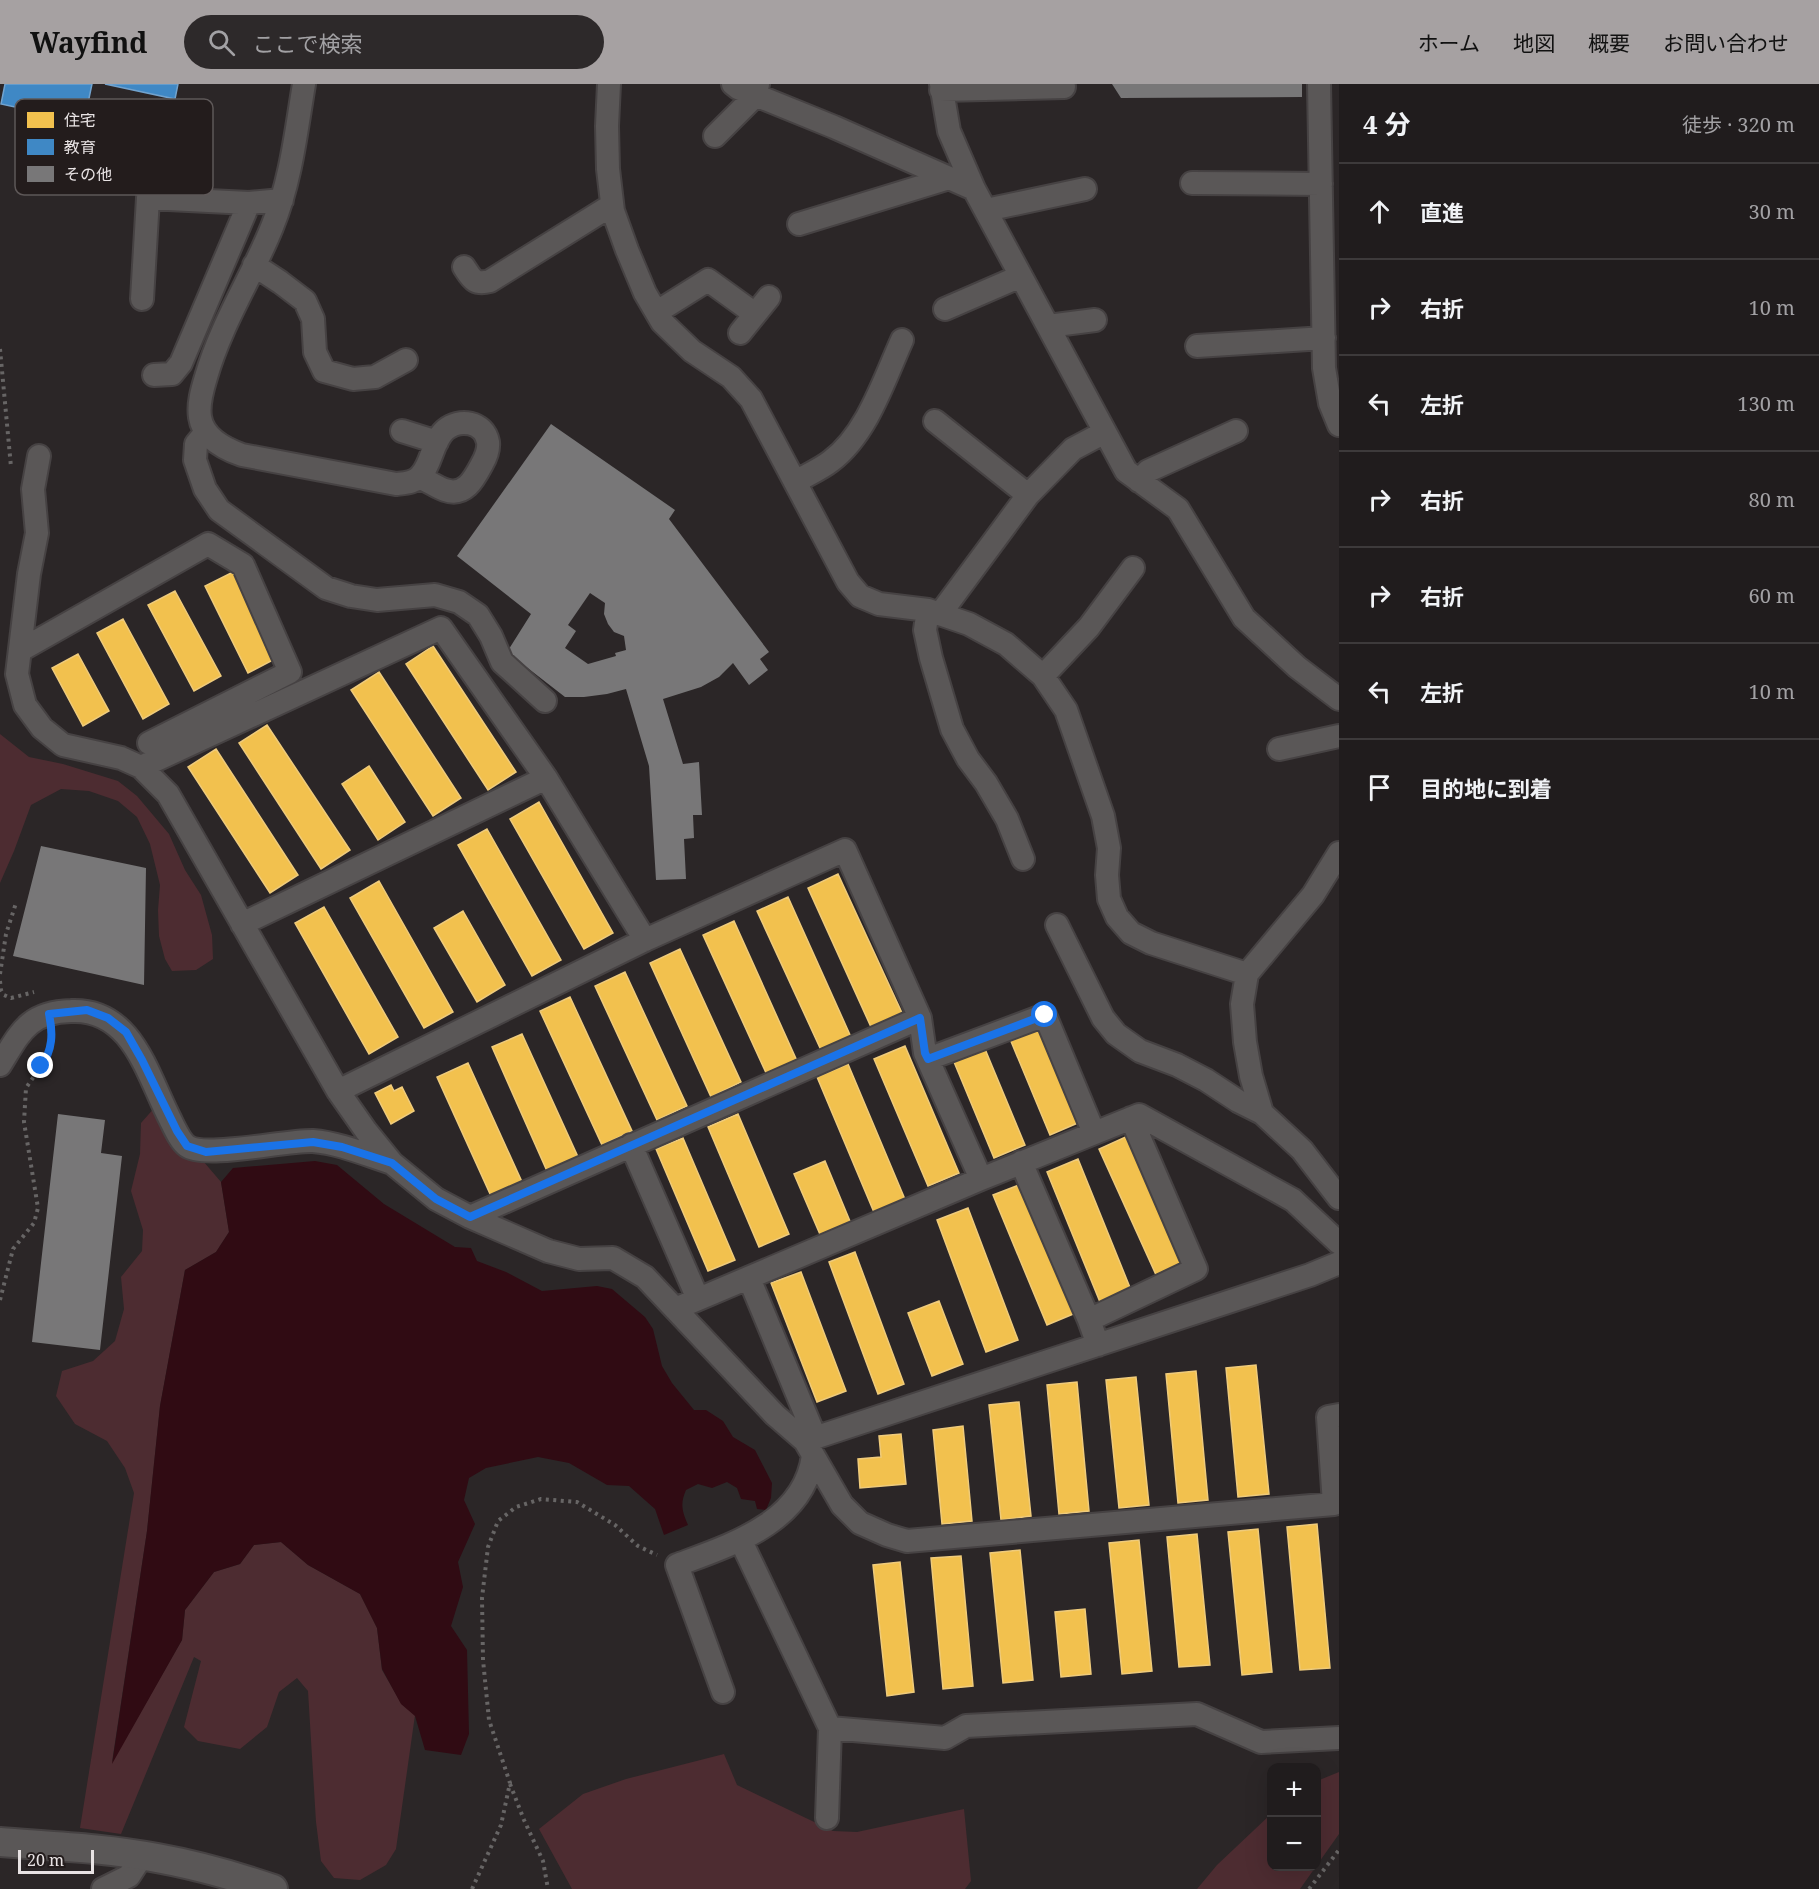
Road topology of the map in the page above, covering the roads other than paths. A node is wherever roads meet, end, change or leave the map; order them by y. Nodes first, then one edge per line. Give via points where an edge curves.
1 (304, 84) edge
2 (609, 84) edge
3 (733, 84) edge
4 (1319, 84) edge
5 (941, 87) edge
6 (1064, 87) dead end
7 (757, 90) edge
8 (1329, 108) edge
9 (715, 136) dead end
10 (949, 178) junction
11 (1192, 183) dead end
12 (1321, 184) junction
13 (974, 189) junction
14 (1085, 189) dead end
15 (282, 200) junction
16 (249, 203) junction
17 (612, 205) junction
18 (986, 210) junction
19 (799, 224) dead end
20 (254, 265) junction
21 (1331, 265) edge
22 (464, 267) dead end
23 (1021, 276) junction
24 (142, 299) dead end
25 (945, 309) dead end
26 (657, 312) junction
27 (1095, 320) dead end
28 (1048, 326) junction
29 (740, 333) dead end
30 (1324, 338) junction
31 (902, 340) dead end
32 (1197, 346) dead end
33 (406, 360) dead end
34 (154, 375) dead end
35 (1333, 393) edge
36 (935, 421) dead end
37 (1339, 425) edge
38 (402, 431) dead end
39 (1236, 431) dead end
40 (206, 432) junction
41 (1105, 432) junction
42 (437, 442) junction
43 (39, 456) dead end
44 (420, 478) junction
45 (1139, 481) junction
46 (795, 482) junction
47 (1028, 495) junction
48 (1133, 568) dead end
49 (934, 612) junction
50 (21, 650) junction
51 (1042, 676) junction
52 (1339, 699) edge
53 (545, 701) dead end
54 (1339, 736) edge
55 (149, 743) dead end
56 (1279, 748) dead end
57 (141, 767) junction
58 (546, 778) junction
59 (1339, 853) edge
60 (1023, 859) dead end
61 (242, 924) junction
62 (1057, 925) dead end
63 (645, 940) junction
64 (1247, 975) junction
65 (920, 1018) junction
66 (928, 1059) junction
67 (0, 1065) edge
68 (338, 1091) junction
69 (1262, 1113) junction
70 (1131, 1118) junction
71 (1094, 1133) junction
72 (631, 1145) junction
73 (1022, 1162) junction
74 (392, 1163) junction
75 (981, 1179) junction
76 (1339, 1198) edge
77 (470, 1217) junction
78 (1339, 1243) edge
79 (1339, 1263) edge
80 (749, 1278) junction
81 (698, 1299) junction
82 (675, 1309) junction
83 (1089, 1320) junction
84 (1098, 1345) junction
85 (1339, 1415) edge
86 (811, 1445) junction
87 (741, 1541) junction
88 (723, 1692) dead end
89 (830, 1728) junction
90 (1339, 1738) edge
91 (827, 1818) dead end
92 (0, 1842) edge
93 (142, 1856) junction
94 (103, 1889) edge
95 (273, 1889) edge

1 - 15 street
2 - 17 street via 608,169
3 - 7 street
4 - 8 street
5 - 6 street
5 - 13 street via 949,131
7 - 9 street
7 - 10 street
8 - 12 street
10 - 13 street
10 - 19 street
11 - 12 street
12 - 21 street
13 - 18 street
14 - 18 street
15 - 16 street
15 - 20 street
16 - 24 street via 148,198
16 - 34 street via 181,363 172,374
17 - 22 street via 490,281 473,280
17 - 26 street via 627,250
18 - 23 street
20 - 33 street via 305,301 314,320 315,352 324,371 353,379 375,377
20 - 40 street via 209,366 200,400 200,419
21 - 30 street
23 - 25 street
23 - 28 street
26 - 29 street via 708,280 762,305
26 - 46 street via 692,351 731,377 751,399
27 - 28 street
28 - 41 street
30 - 32 street
30 - 35 street via 1324,368
31 - 46 street via 867,417 845,448
35 - 37 street via 1330,403
36 - 47 street
38 - 42 street
39 - 45 street via 1148,471
40 - 44 street via 228,450 259,459 396,484
40 - 53 street via 196,444 195,460 219,510 326,588 377,600 435,595 459,602 478,615 502,662
41 - 45 street via 1126,471
41 - 47 street via 1073,449
42 - 44 street
42 - 44 street via 455,423 470,423 480,427 489,446 468,487 445,490
43 - 50 street via 33,489 37,533
45 - 52 street via 1178,509 1244,618
46 - 49 street via 848,582 860,596 879,604
47 - 49 street
48 - 51 street via 1089,627
49 - 51 street via 969,624 1006,644
49 - 60 street via 925,630 952,729 1007,819
50 - 55 street via 208,544 243,566 290,672
50 - 57 street via 17,674 25,705 42,728 63,745 121,758
51 - 64 street via 1066,710 1103,816 1109,848 1109,898 1117,917 1131,933 1151,943
54 - 56 street
57 - 58 street via 441,628
57 - 61 street via 168,794
58 - 61 street
58 - 63 street
59 - 64 street via 1313,895
61 - 68 street
62 - 69 street via 1103,1018 1116,1034 1140,1051 1187,1070
63 - 65 street via 845,850
63 - 68 street
64 - 69 street via 1242,1004 1245,1042
65 - 66 street
65 - 72 street
66 - 71 street via 1045,1015
66 - 75 street
67 - 74 street via 25,1027 35,1019 87,1010 108,1018 126,1032 187,1146 206,1152 313,1142
68 - 74 street
69 - 76 street via 1302,1150
70 - 71 street
70 - 78 street via 1139,1115 1293,1200
70 - 83 street via 1196,1269
71 - 73 street
72 - 77 street
72 - 81 street
73 - 75 street
73 - 83 street
74 - 77 street via 436,1199
75 - 80 street
77 - 82 street via 548,1251 579,1259 613,1258 645,1277
79 - 84 street
80 - 81 street
80 - 86 street
81 - 82 street
82 - 86 street via 775,1415
83 - 84 street
84 - 86 street
85 - 86 street via 1328,1417 1334,1504 907,1541 860,1523 842,1505
86 - 87 street via 811,1472 794,1500 777,1519
87 - 88 street via 677,1565
87 - 89 street
89 - 90 street via 945,1738 966,1726 1197,1714 1261,1742
89 - 91 street
92 - 93 street
93 - 94 street via 129,1876
93 - 95 street

